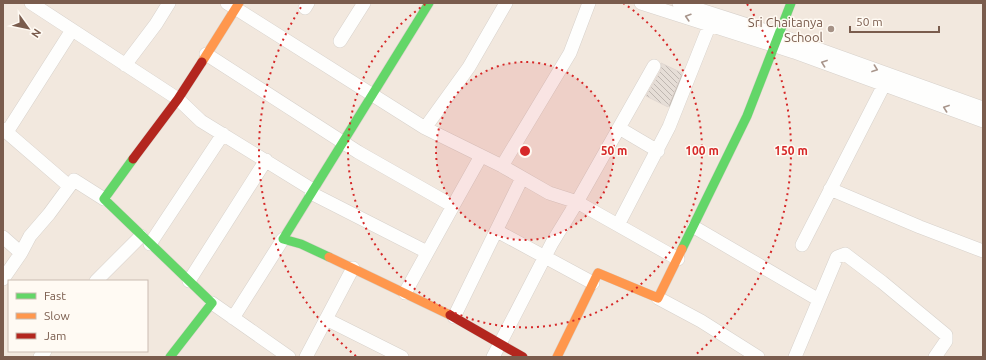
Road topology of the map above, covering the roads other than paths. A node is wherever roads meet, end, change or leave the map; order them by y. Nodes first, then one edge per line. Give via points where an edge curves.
1 (31, 3) edge
2 (169, 3) edge
3 (364, 3) edge
4 (429, 3) edge
5 (506, 3) edge
6 (589, 3) edge
7 (641, 3) edge
8 (680, 3) edge
9 (791, 3) edge
10 (234, 5) edge
11 (710, 24) junction
12 (72, 30) junction
13 (777, 40) junction
14 (340, 41) dead end
15 (206, 54) junction
16 (125, 65) junction
17 (654, 66) dead end
18 (884, 85) junction
19 (372, 94) junction
20 (178, 99) junction
21 (983, 108) edge
22 (983, 121) edge
23 (425, 128) junction
24 (619, 128) junction
25 (5, 131) edge
26 (223, 134) junction
27 (342, 142) junction
28 (658, 151) junction
29 (481, 156) junction
30 (266, 160) junction
31 (502, 166) junction
32 (522, 178) junction
33 (69, 186) junction
34 (830, 189) junction
35 (312, 192) junction
36 (104, 199) junction
37 (577, 202) junction
38 (453, 206) junction
39 (618, 225) junction
40 (694, 227) junction
41 (497, 231) junction
42 (3, 237) edge
43 (283, 239) junction
44 (146, 240) junction
45 (802, 245) dead end
46 (983, 251) edge
47 (427, 252) junction
48 (21, 253) junction
49 (545, 257) junction
50 (678, 259) junction
51 (353, 268) junction
52 (3, 279) edge
53 (97, 280) edge
54 (189, 281) junction
55 (593, 283) junction
56 (405, 293) junction
57 (658, 298) junction
58 (819, 300) junction
59 (212, 303) junction
60 (454, 317) junction
61 (233, 318) junction
62 (326, 319) junction
63 (500, 343) junction
64 (559, 356) edge
65 (170, 357) edge
66 (289, 357) edge
67 (306, 357) edge
68 (402, 357) edge
69 (493, 357) edge
70 (523, 357) edge
71 (758, 357) edge
72 (795, 357) edge
73 (935, 357) edge

1 - 12 street
2 - 16 street
3 - 14 street
4 - 19 street
5 - 23 street via 469,67
6 - 31 street via 570,53
11 -> 7 street
8 - 13 street
9 - 13 street
10 - 15 street
10 - 19 street
11 - 13 street
11 - 28 street
12 - 16 street
12 - 25 street
18 -> 13 street
13 -> 21 street
13 - 40 street via 747,116
15 - 20 street
15 - 27 street
16 - 20 street
17 - 24 street
22 -> 18 street
18 - 34 street
19 - 23 street
19 - 27 street
20 - 26 street via 201,121
20 - 36 street
23 - 29 street
24 - 28 street
24 - 37 street
25 - 33 street
26 - 30 street
26 - 44 street
27 - 35 street
27 - 38 street
28 - 39 street
29 - 31 street
29 - 38 street
30 - 35 street
30 - 54 street
31 - 32 street
32 - 37 street via 549,193
32 - 41 street
33 - 36 street via 74,180
33 - 48 street via 50,214 30,236
34 - 45 street
34 - 46 street
35 - 43 street
35 - 47 street
36 - 44 street
37 - 39 street
37 - 49 street
38 - 47 street
39 - 50 street
40 - 50 street
40 - 58 street
41 - 49 street
41 - 60 street
42 - 48 street
43 - 51 street via 302,243
43 - 61 street
44 - 53 street
44 - 54 street
47 - 56 street
48 - 52 street
49 - 55 street
49 - 63 street
50 - 57 street
51 - 56 street
51 - 62 street
54 - 59 street
55 - 57 street via 598,273
55 - 64 street
56 - 60 street
57 - 71 street via 701,321
58 - 72 street
58 - 73 street via 837,258 842,254 848,255 946,335 946,341
59 - 61 street
59 - 65 street
60 - 63 street
61 - 66 street
62 - 67 street
62 - 68 street
63 - 69 street
63 - 70 street

